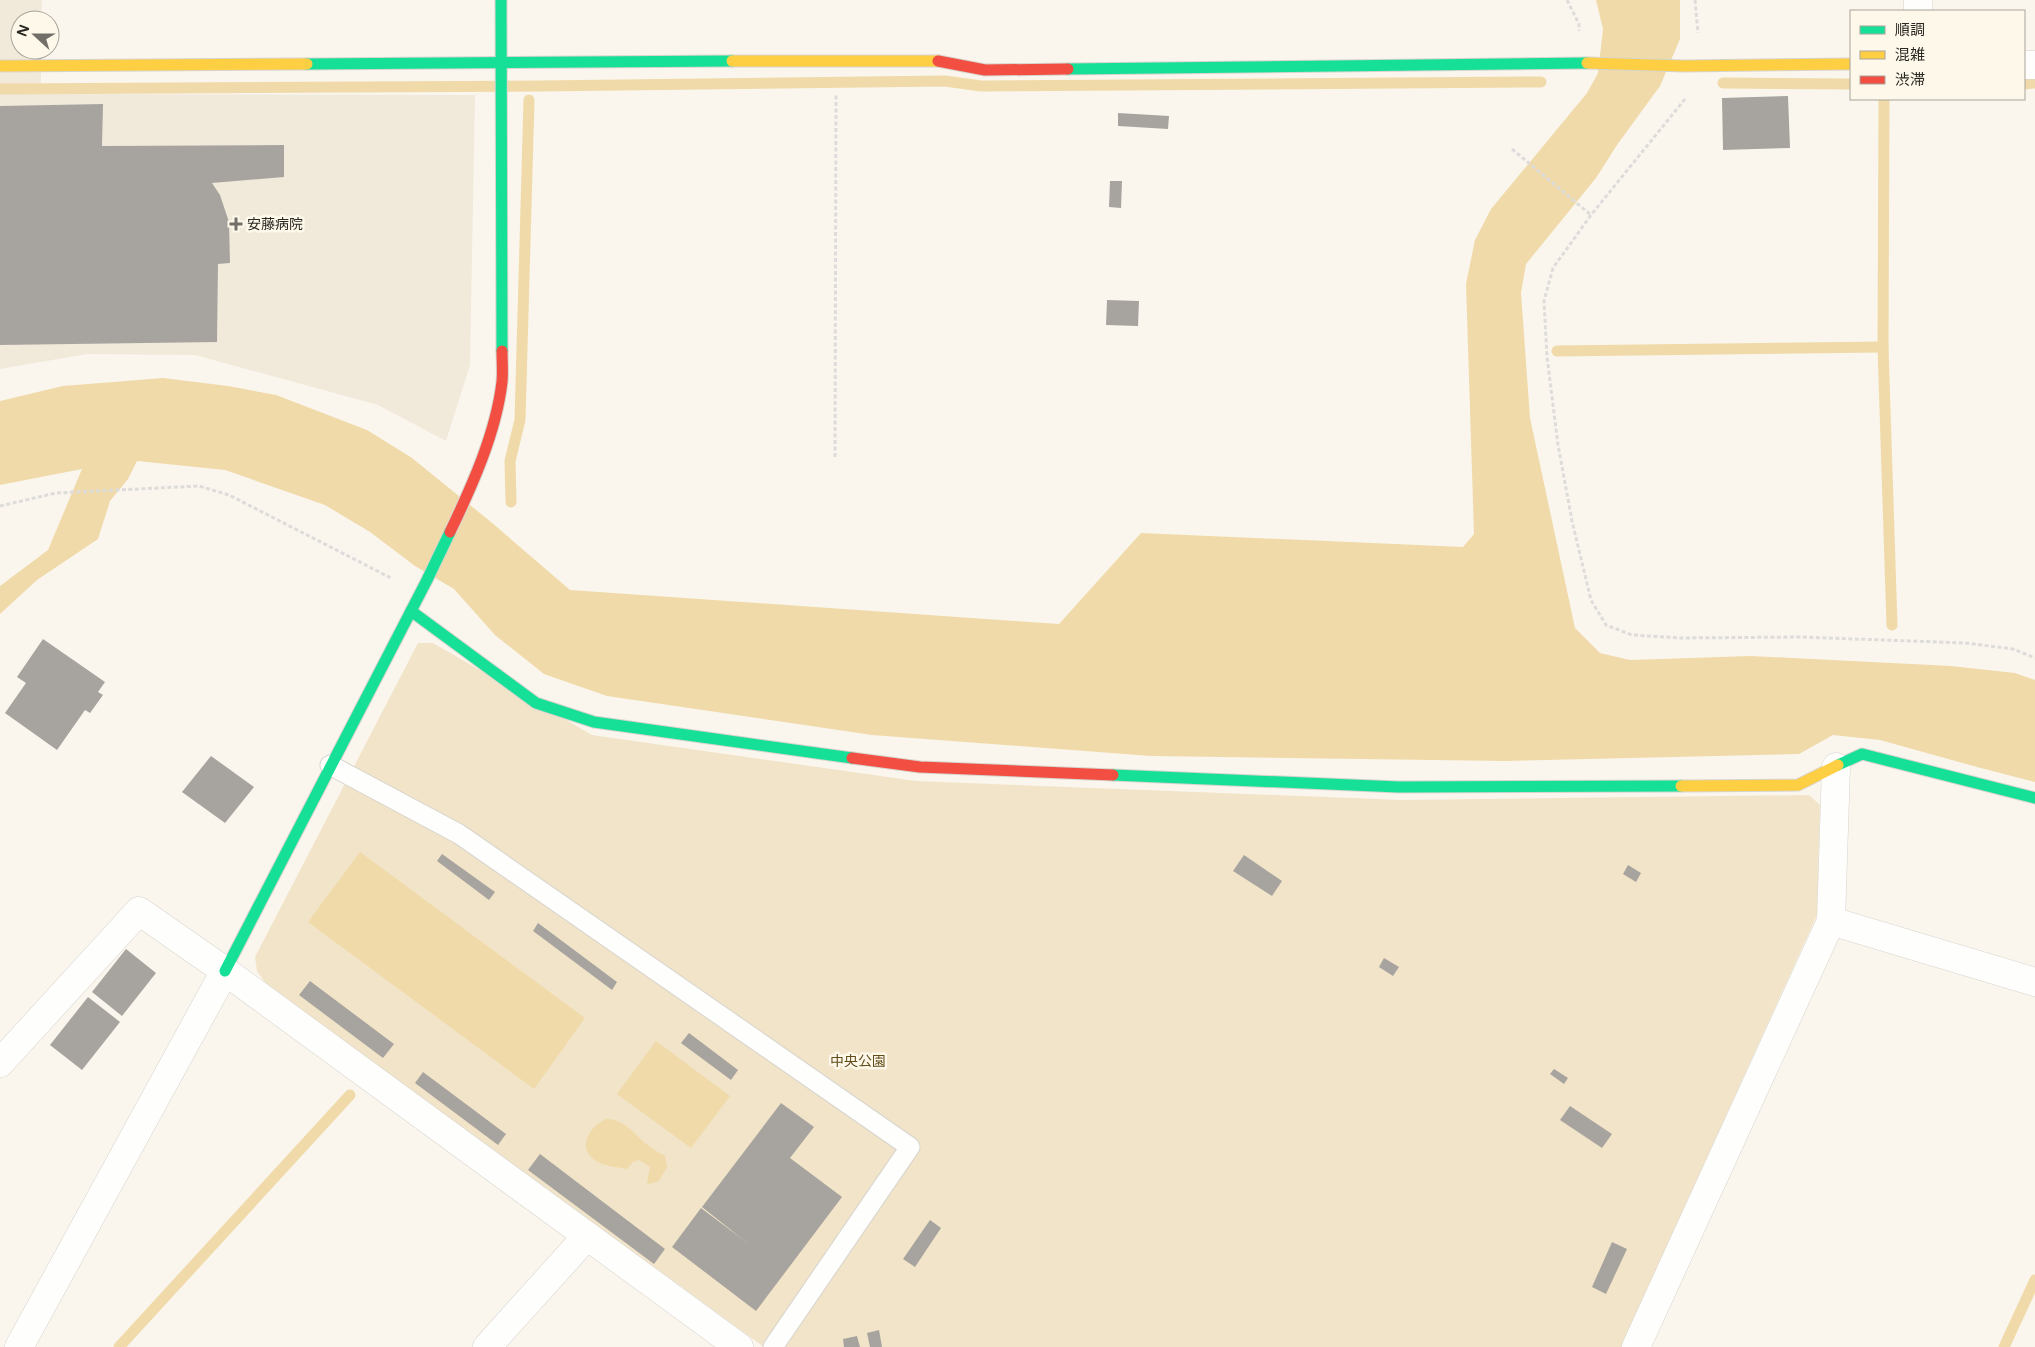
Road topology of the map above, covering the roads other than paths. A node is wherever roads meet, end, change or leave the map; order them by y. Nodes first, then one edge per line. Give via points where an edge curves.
1 (501, 0) edge
2 (501, 63) junction
3 (1850, 64) edge
4 (0, 66) edge
5 (411, 611) junction
6 (330, 765) junction
7 (1836, 767) junction
8 (2035, 798) edge
9 (1831, 921) junction
10 (225, 971) junction
11 (2035, 982) edge
12 (0, 1064) edge
13 (587, 1236) junction
14 (19, 1347) edge
15 (487, 1347) edge
16 (739, 1347) edge
17 (773, 1347) edge
18 (1636, 1347) edge

1 - 2 street
2 - 3 street via 944,61 986,70 1592,63 1684,66
2 - 4 street
2 - 5 street via 502,382 489,438 470,489
5 - 6 street
5 - 7 street via 536,703 594,722 920,767 1399,787 1798,785
6 - 10 street
6 - 17 lane via 460,834 910,1147
7 - 8 street via 1862,754
7 - 9 street
9 - 11 street
9 - 18 street
10 - 12 street via 140,911
10 - 13 street
10 - 14 street
13 - 15 street
13 - 16 street

